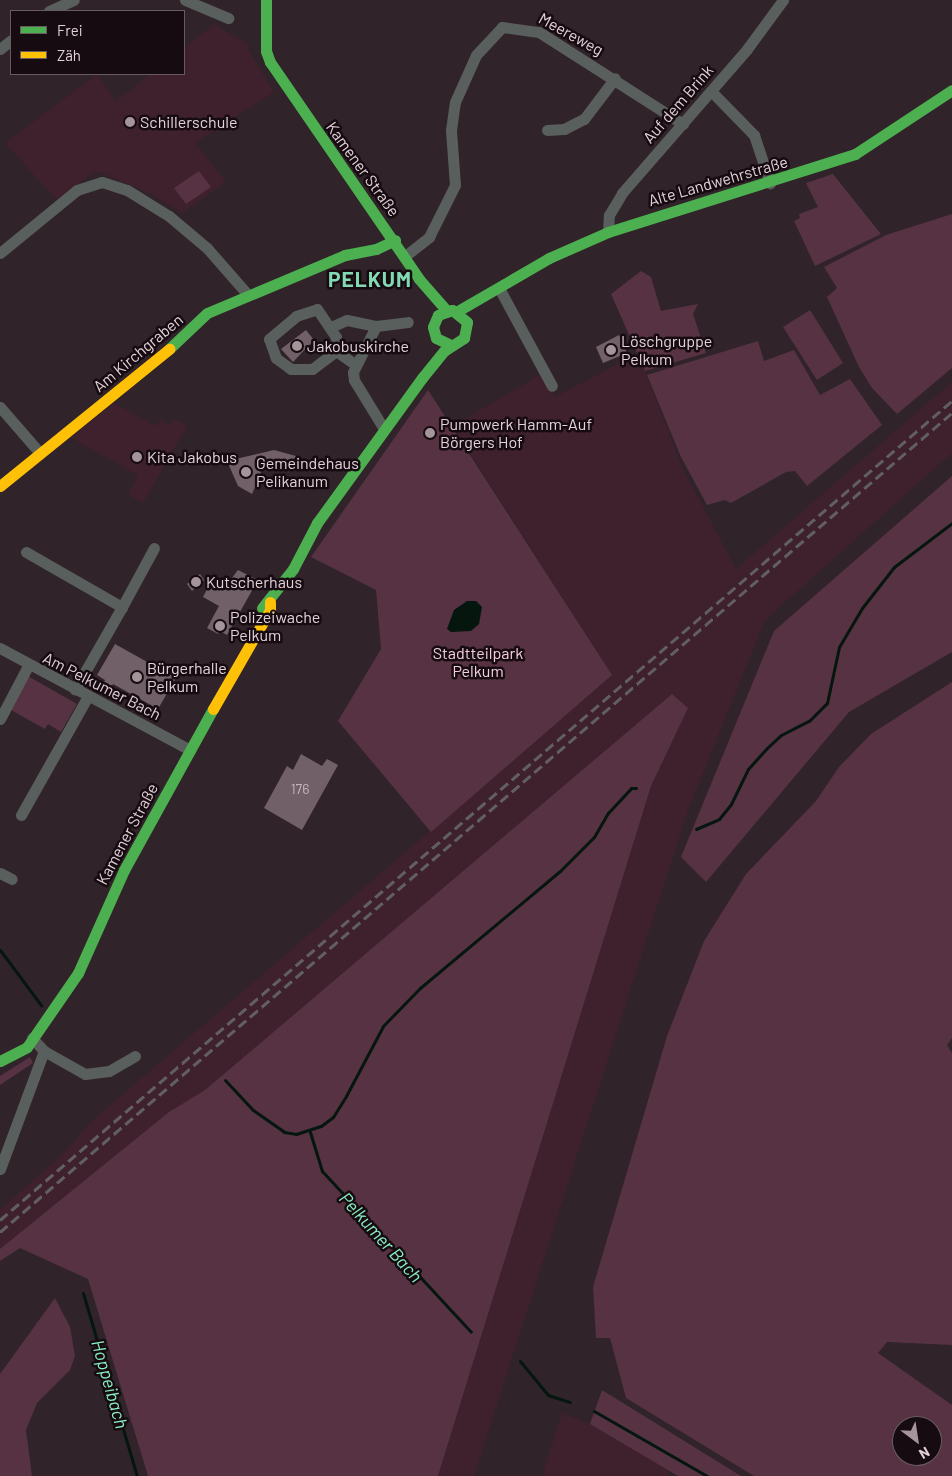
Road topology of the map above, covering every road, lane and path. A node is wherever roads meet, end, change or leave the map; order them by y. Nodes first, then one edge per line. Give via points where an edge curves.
1 (74, 0) edge
2 (185, 0) edge
3 (266, 0) edge
4 (783, 0) edge
5 (51, 10) edge
6 (228, 18) dead end
7 (10, 41) edge
8 (0, 49) edge
9 (615, 78) junction
10 (952, 90) edge
11 (711, 91) junction
12 (683, 124) junction
13 (547, 130) dead end
14 (770, 183) junction
15 (608, 232) junction
16 (395, 240) junction
17 (0, 253) edge
18 (405, 256) junction
19 (419, 279) junction
20 (499, 288) junction
21 (248, 295) junction
22 (489, 295) junction
23 (452, 311) junction
24 (435, 319) junction
25 (408, 322) dead end
26 (467, 322) junction
27 (376, 326) junction
28 (331, 327) junction
29 (436, 338) junction
30 (451, 345) junction
31 (336, 351) junction
32 (356, 366) junction
33 (422, 378) junction
34 (552, 386) dead end
35 (0, 406) edge
36 (384, 429) junction
37 (40, 454) junction
38 (0, 486) edge
39 (154, 548) dead end
40 (26, 552) dead end
41 (122, 606) junction
42 (0, 648) edge
43 (28, 666) junction
44 (75, 689) junction
45 (88, 696) junction
46 (0, 719) edge
47 (190, 750) junction
48 (21, 815) dead end
49 (0, 873) edge
50 (12, 879) dead end
51 (31, 1038) junction
52 (44, 1051) junction
53 (135, 1056) dead end
54 (4, 1059) edge
55 (0, 1168) edge

1 - 5 street
2 - 6 street
3 - 16 main road, Kamener Straße via 267,37 280,77
4 - 11 street, Auf dem Brink
7 - 8 street
9 - 12 street, Meereweg
9 - 13 street via 584,119 564,128
9 - 18 street, Meereweg via 539,32 514,26 496,30 472,62 455,102 450,130 455,185 429,237
10 - 14 main road, Alte Landwehrstraße via 855,154
11 - 12 street, Auf dem Brink
11 - 14 street via 754,135
12 - 15 street, Auf dem Brink via 616,200 609,215
14 - 15 main road, Alte Landwehrstraße
15 - 20 main road, Alte Landwehrstraße via 548,258
16 - 18 main road, Kamener Straße
16 - 21 main road, Am Kirchgraben via 376,249 345,255
17 - 21 street via 78,190 102,182 127,190 169,216 207,248
18 - 19 main road, Kamener Straße
19 - 23 main road, Kamener Straße
19 - 24 main road, Kamener Straße
20 - 22 main road, Alte Landwehrstraße
20 - 34 street
21 - 37 main road, Am Kirchgraben via 207,312 188,334
22 - 23 main road, Alte Landwehrstraße
22 - 26 main road, Alte Landwehrstraße
23 - 24 main road
23 - 26 main road
24 - 29 main road
25 - 27 street
26 - 30 main road via 464,338
27 - 28 street via 365,321 348,320
27 - 32 street
28 - 31 street via 338,345
28 - 31 street via 317,309 309,310 272,333 269,344 276,358 298,371 312,369
29 - 30 main road
29 - 33 main road, Kamener Straße
30 - 33 main road, Kamener Straße
31 - 32 street
32 - 36 street via 354,380
33 - 36 main road, Kamener Straße
35 - 37 street
36 - 47 main road, Kamener Straße via 310,534 293,569 286,573 270,602 270,610
37 - 38 main road, Am Kirchgraben
39 - 41 street
40 - 41 street
41 - 44 street
42 - 43 street, Am Pelkumer Bach
43 - 44 street, Am Pelkumer Bach
43 - 46 street
44 - 45 street, Am Pelkumer Bach
45 - 47 street, Am Pelkumer Bach
45 - 48 street
47 - 51 main road, Kamener Straße via 124,870 78,973 52,1015
49 - 50 street
51 - 52 street
51 - 54 main road, Kamener Straße via 12,1049
52 - 53 street via 85,1074 109,1071
52 - 55 street

